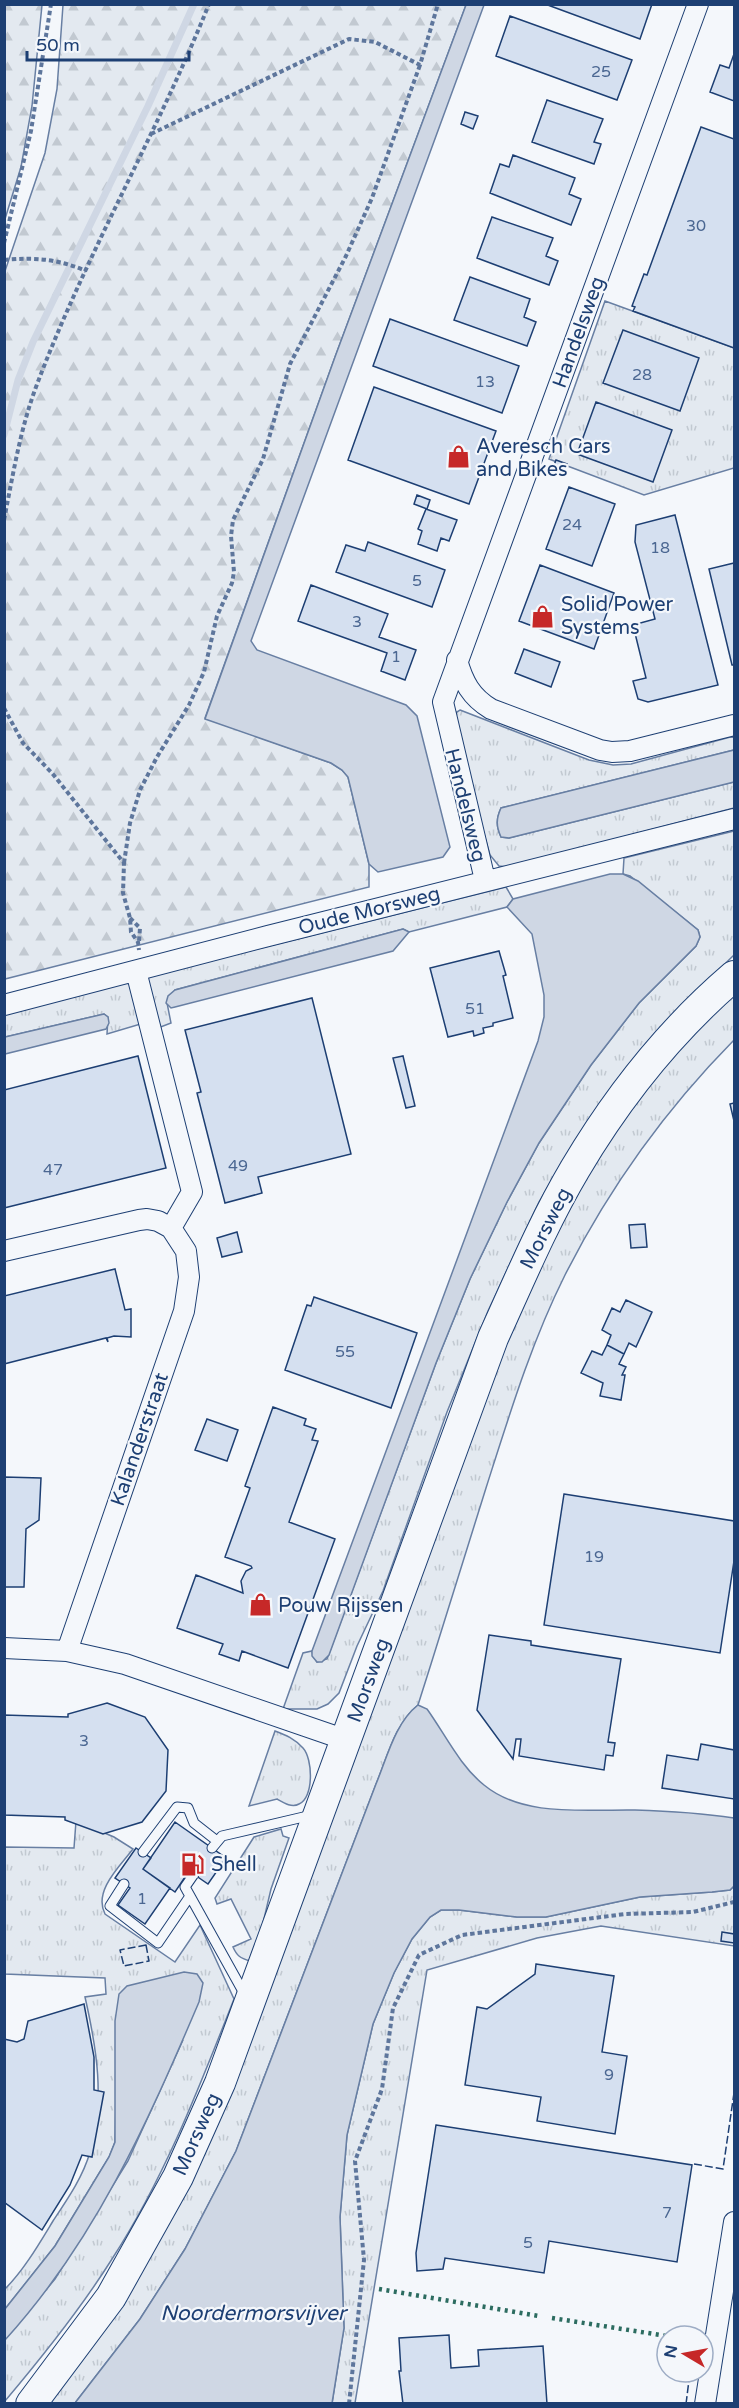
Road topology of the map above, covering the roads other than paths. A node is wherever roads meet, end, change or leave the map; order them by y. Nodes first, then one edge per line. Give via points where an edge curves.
1 (698, 4) edge
2 (458, 660) junction
3 (735, 725) edge
4 (735, 819) edge
5 (485, 880) junction
6 (136, 971) junction
7 (735, 976) edge
8 (4, 1005) edge
9 (171, 1228) junction
10 (4, 1251) edge
11 (4, 1648) edge
12 (67, 1652) junction
13 (346, 1740) junction
14 (320, 1813) junction
15 (143, 1852) dead end
16 (194, 1874) dead end
17 (124, 1884) dead end
18 (190, 1896) junction
19 (249, 2003) junction
20 (735, 2222) edge
21 (30, 2403) edge
22 (705, 2403) edge

1 - 2 street, Handelsweg
2 - 3 street via 467,686 482,704 600,750 630,751
2 - 5 street, Handelsweg via 443,702
4 - 5 street, Oude Morsweg
5 - 6 street, Oude Morsweg
6 - 8 street, Oude Morsweg
6 - 9 street via 192,1192
7 - 13 main road, Morsweg via 663,1048 614,1110 575,1170 537,1243 493,1338
9 - 10 street via 158,1221 139,1220
9 - 12 street, Kalanderstraat via 189,1261 184,1311
11 - 12 street
12 - 13 street via 125,1664
13 - 14 main road, Morsweg
14 - 15 lane via 222,1836 215,1845 194,1823 188,1808 177,1807
14 - 19 main road, Morsweg
16 - 18 lane via 185,1887
17 - 18 lane via 110,1906 158,1943
18 - 19 lane
19 - 21 main road, Morsweg via 220,2083 178,2176 111,2296
20 - 22 street

